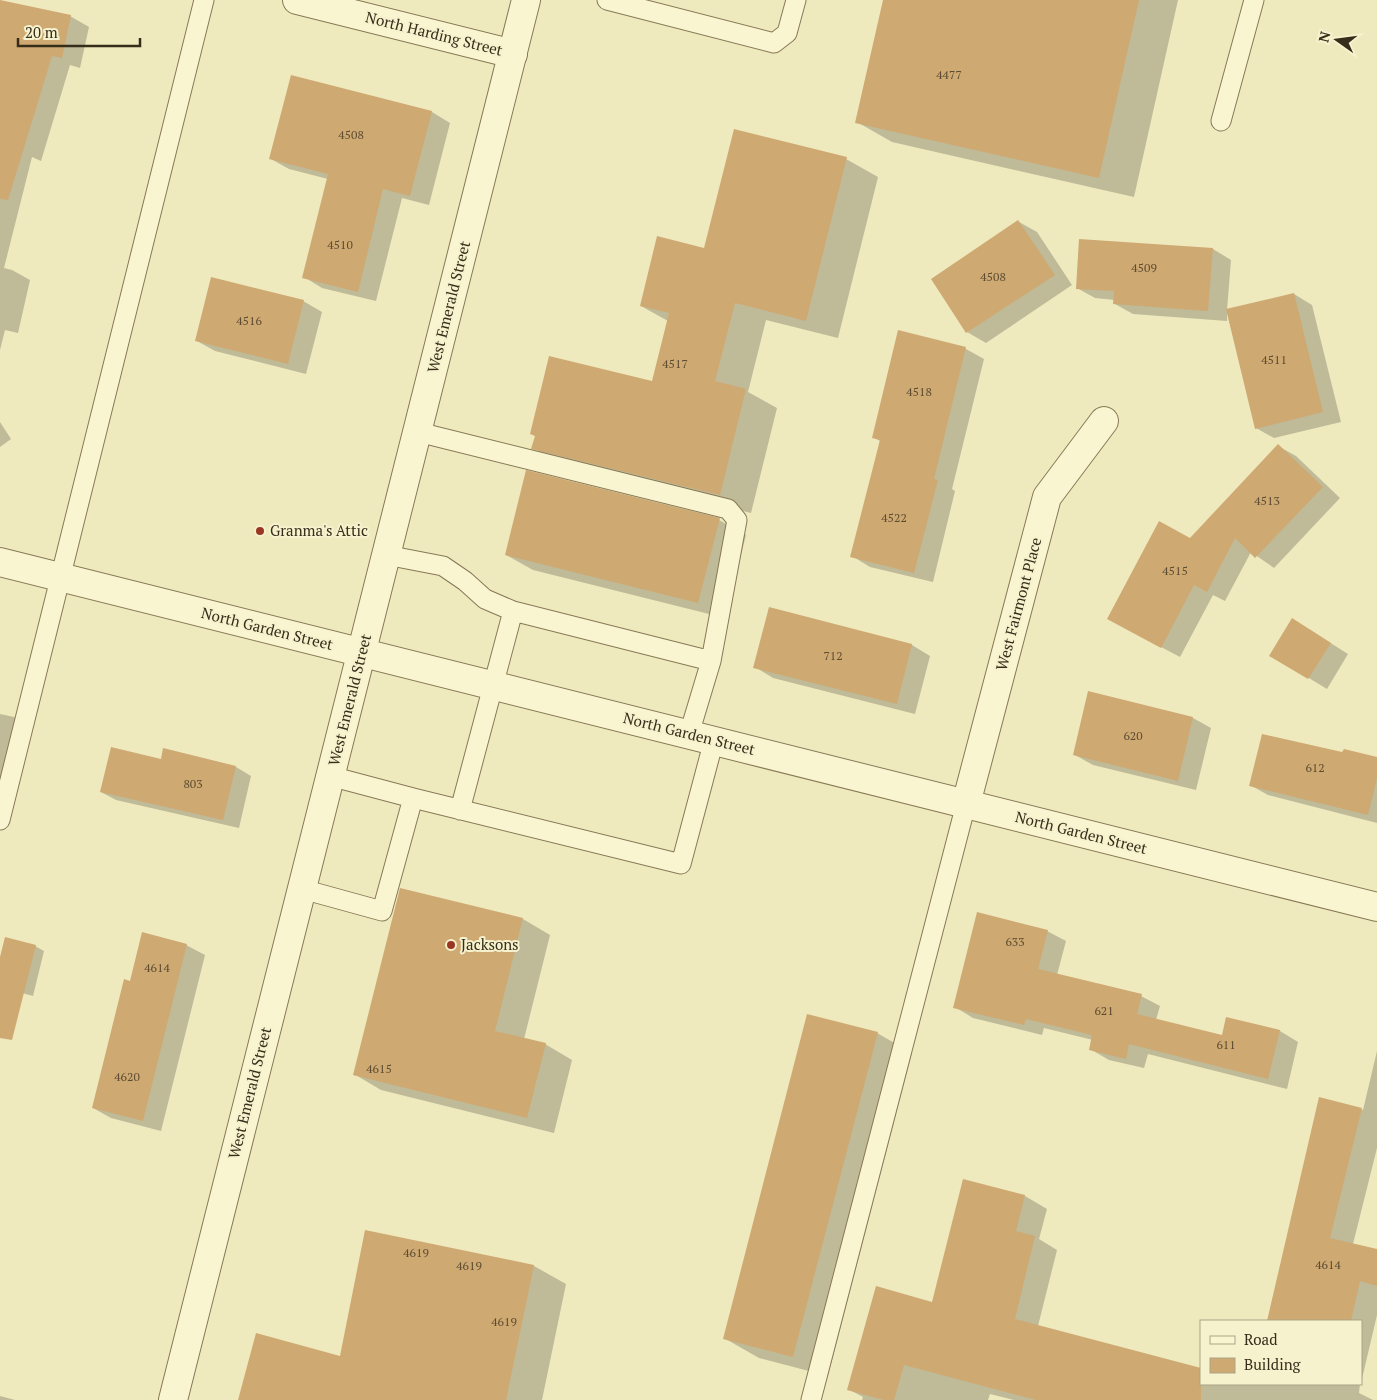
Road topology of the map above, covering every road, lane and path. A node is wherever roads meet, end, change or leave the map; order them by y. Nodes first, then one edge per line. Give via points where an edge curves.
1 (204, 0) edge
2 (297, 0) edge
3 (526, 0) edge
4 (607, 0) edge
5 (796, 0) edge
6 (1254, 0) edge
7 (512, 54) junction
8 (1221, 121) dead end
9 (1104, 420) dead end
10 (418, 432) junction
11 (386, 555) junction
12 (0, 562) edge
13 (60, 578) junction
14 (513, 611) junction
15 (362, 653) junction
16 (711, 661) junction
17 (494, 686) junction
18 (701, 737) junction
19 (330, 776) junction
20 (412, 798) junction
21 (966, 804) junction
22 (460, 810) junction
23 (0, 820) edge
24 (302, 889) junction
25 (1377, 907) edge
26 (173, 1400) edge
27 (811, 1400) edge

1 - 13 lane
2 - 7 street, North Harding Street
3 - 7 street, West Emerald Street
4 - 5 lane via 774,44 787,32
6 - 8 lane
7 - 10 street, West Emerald Street
9 - 21 street, West Fairmont Place via 1047,497
10 - 11 street, West Emerald Street
10 - 16 lane via 728,509 737,520
11 - 14 lane via 443,566 485,599
11 - 15 street, West Emerald Street
12 - 13 street, North Garden Street
13 - 15 street, North Garden Street
13 - 23 lane
14 - 16 lane
14 - 17 lane
15 - 17 street, North Garden Street
15 - 19 street, West Emerald Street
16 - 18 lane
17 - 18 street, North Garden Street
17 - 22 lane
18 - 21 street, North Garden Street
18 - 22 lane via 681,864
19 - 20 lane
19 - 24 street, West Emerald Street
20 - 22 lane
20 - 24 lane via 382,910
21 - 25 street, North Garden Street
21 - 27 lane
24 - 26 street, West Emerald Street

